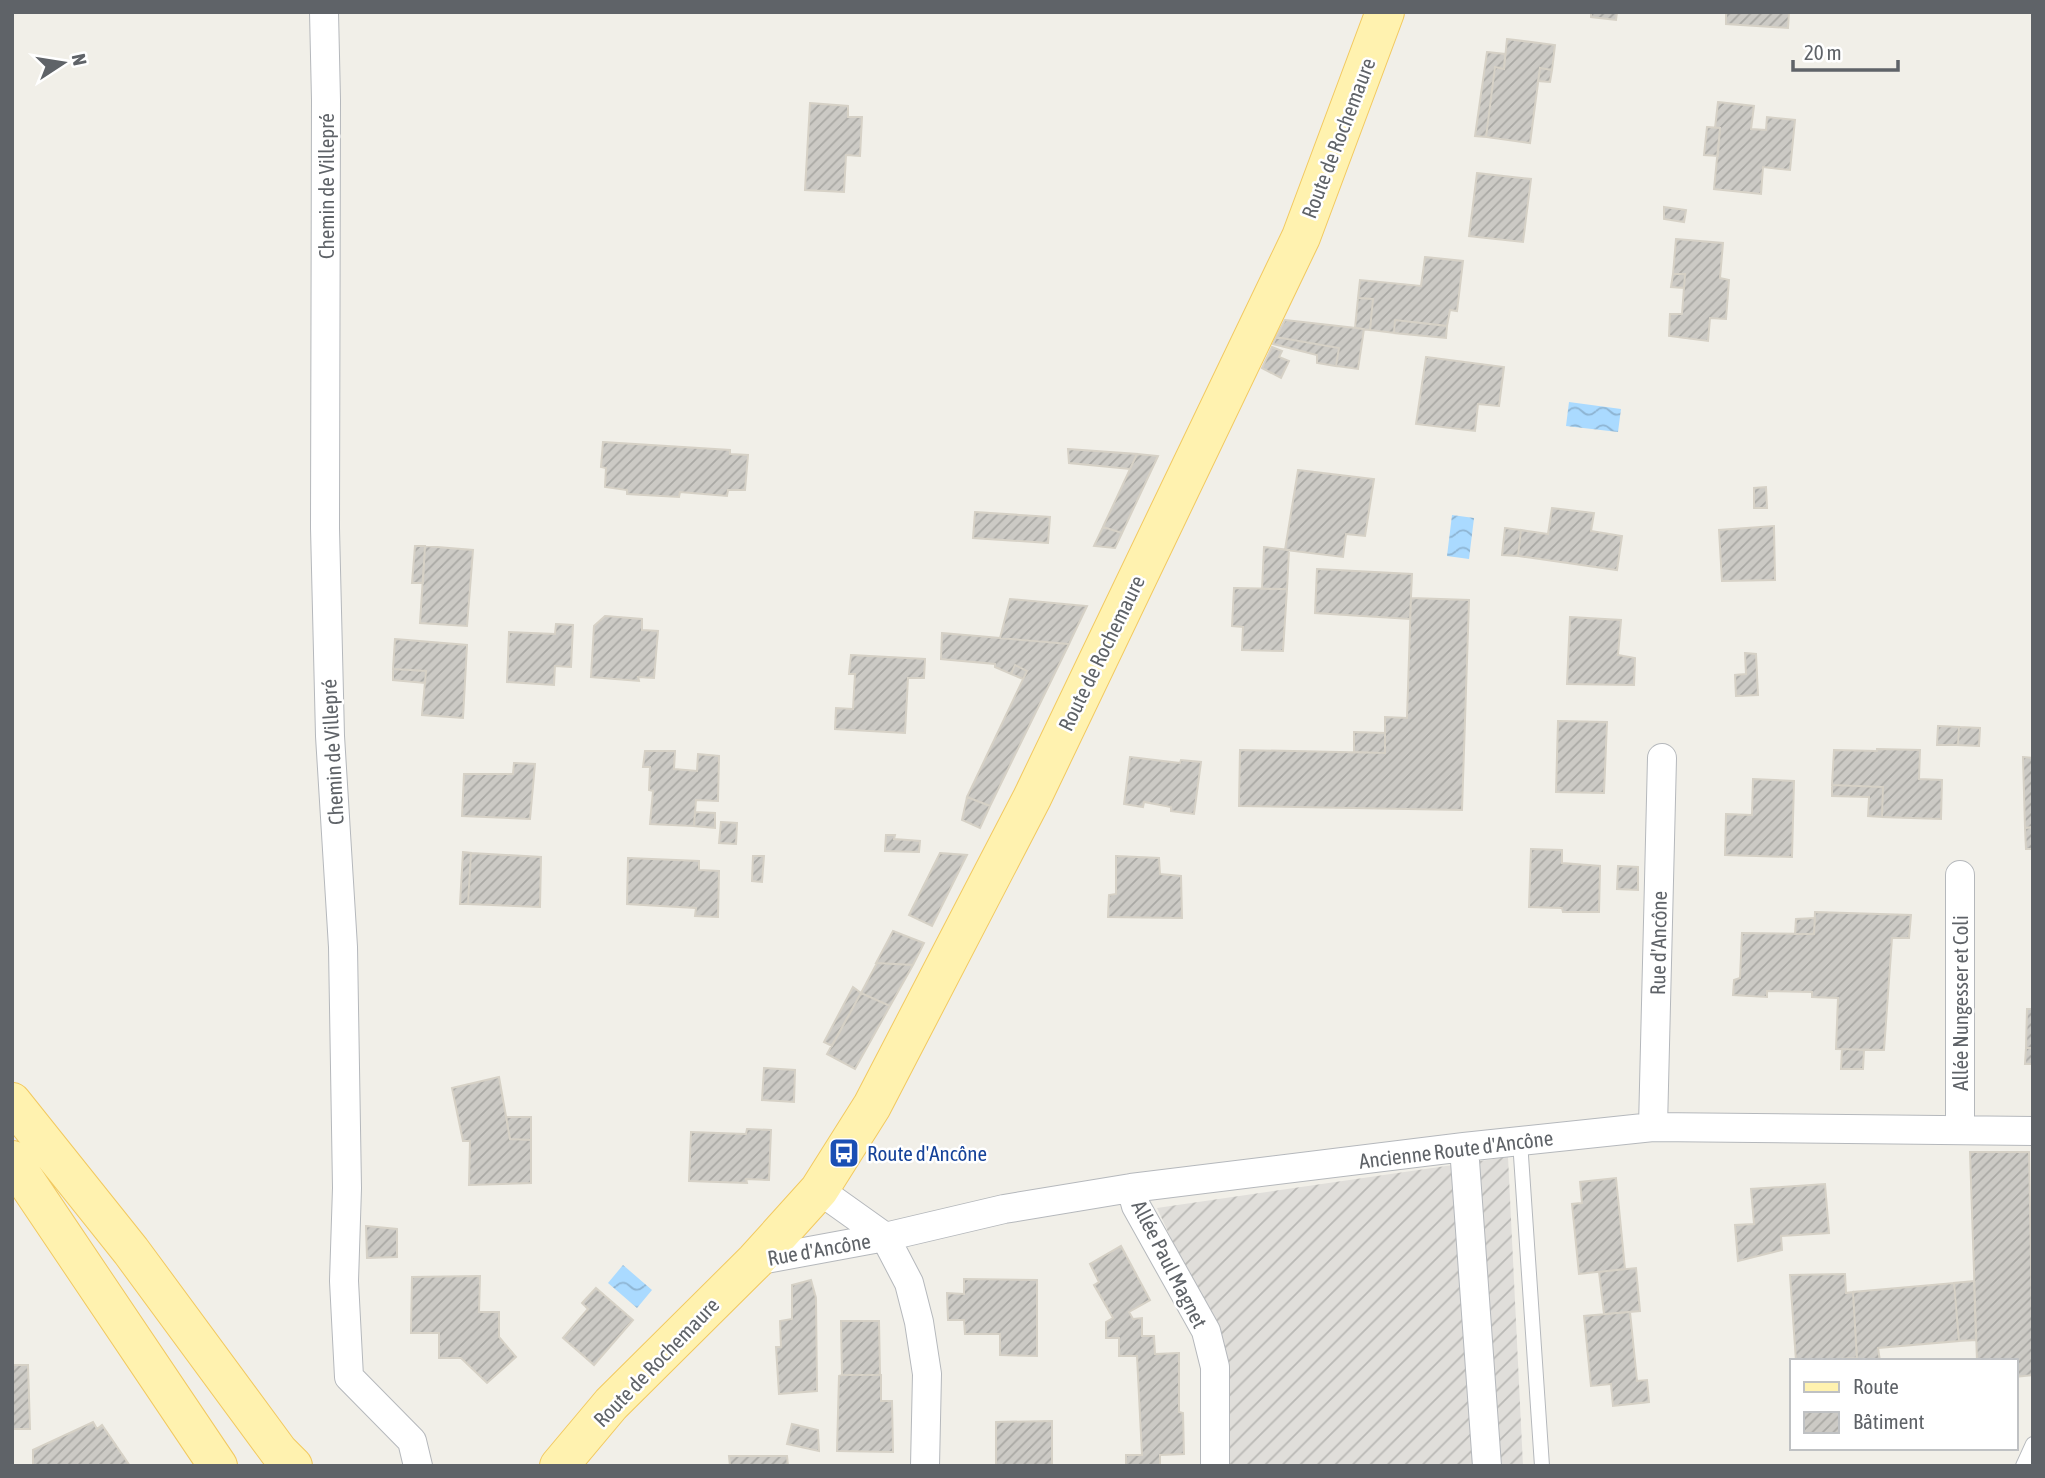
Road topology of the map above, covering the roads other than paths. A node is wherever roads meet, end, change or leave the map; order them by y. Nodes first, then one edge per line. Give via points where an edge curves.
1 (324, 12) edge
2 (1385, 12) edge
3 (1662, 758) dead end
4 (1959, 875) dead end
5 (12, 1102) edge
6 (1653, 1127) junction
7 (1960, 1130) junction
8 (2033, 1132) edge
9 (1520, 1141) junction
10 (1464, 1147) junction
11 (12, 1160) edge
12 (1131, 1188) junction
13 (819, 1190) junction
14 (885, 1237) junction
15 (755, 1261) junction
16 (2033, 1444) edge
17 (218, 1466) edge
18 (293, 1466) edge
19 (418, 1466) edge
20 (559, 1466) edge
21 (590, 1466) edge
22 (925, 1466) edge
23 (1215, 1466) edge
24 (1487, 1466) edge
25 (1542, 1466) edge
26 (2023, 1466) edge

1 - 19 street, Chemin de Villepré via 325,542 330,736 343,947 344,1281 349,1377 412,1441
2 - 13 main road, Route de Rochemaure via 1301,237 1038,786 878,1094
3 - 6 street, Rue d'Ancône
4 - 7 street, Allée Nungesser et Coli
5 - 18 main road
6 - 7 street, Ancienne Route d'Ancône
6 - 9 street, Ancienne Route d'Ancône
7 - 8 street, Ancienne Route d'Ancône
9 - 10 street, Ancienne Route d'Ancône
9 - 25 lane
10 - 12 street, Ancienne Route d'Ancône
10 - 24 street
11 - 17 main road
12 - 14 street, Ancienne Route d'Ancône via 1004,1209
12 - 23 street, Allée Paul Magnet via 1136,1206 1206,1331 1215,1367
13 - 14 street, Rue d'Ancône
13 - 15 main road, Route de Rochemaure
14 - 15 street, Rue d'Ancône
14 - 22 street via 909,1283 919,1322 927,1374
15 - 20 main road, Route de Rochemaure via 611,1404
15 - 21 main road, Route de Rochemaure via 689,1353 626,1413
16 - 26 lane

